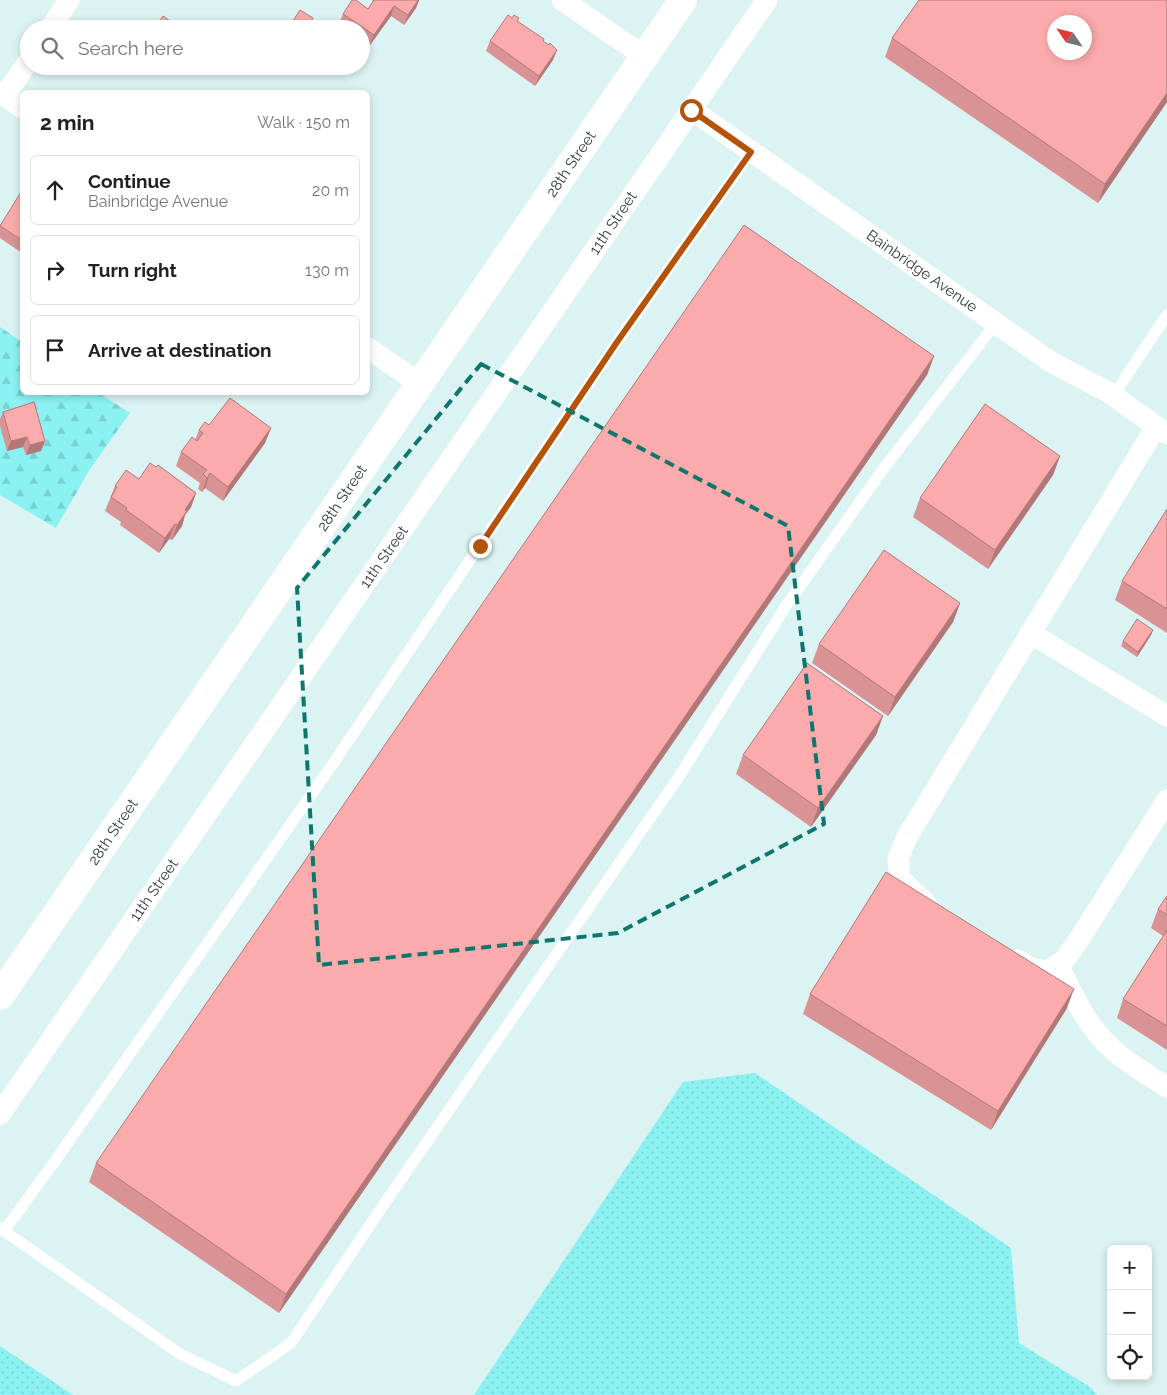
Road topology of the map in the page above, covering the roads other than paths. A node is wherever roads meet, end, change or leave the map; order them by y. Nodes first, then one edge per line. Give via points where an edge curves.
1 (69, 0) edge
2 (562, 0) edge
3 (683, 0) edge
4 (767, 0) edge
5 (56, 20) edge
6 (644, 56) junction
7 (20, 72) edge
8 (3, 94) edge
9 (20, 107) edge
10 (691, 110) junction
11 (751, 152) junction
12 (1167, 315) edge
13 (996, 323) junction
14 (370, 349) edge
15 (420, 384) junction
16 (1113, 396) junction
17 (1162, 431) edge
18 (1030, 633) junction
19 (1167, 716) edge
20 (1167, 800) edge
21 (942, 913) edge
22 (998, 948) edge
23 (1058, 964) junction
24 (0, 996) edge
25 (1167, 1087) edge
26 (0, 1114) edge
27 (2, 1229) edge

1 - 5 street
2 - 6 street
3 - 6 main road, 28th Street
4 - 10 street, 11th Street
6 - 15 main road, 28th Street
7 - 8 street
8 - 9 street
10 - 11 street, Bainbridge Avenue
10 - 26 street, 11th Street
11 - 13 street, Bainbridge Avenue
11 - 27 lane via 617,342 328,770 55,1161
12 - 16 lane
13 - 16 street, Bainbridge Avenue via 1051,362
13 - 27 lane via 884,468 786,606 680,775 291,1343 236,1381 180,1354
14 - 15 street
15 - 24 main road, 28th Street
16 - 17 street, Bainbridge Avenue
17 - 18 street
18 - 19 street
18 - 21 street via 906,837 898,859 900,880
20 - 23 street via 1078,941
22 - 23 street via 1030,968 1048,971
23 - 25 street via 1084,1016 1104,1041 1131,1064

